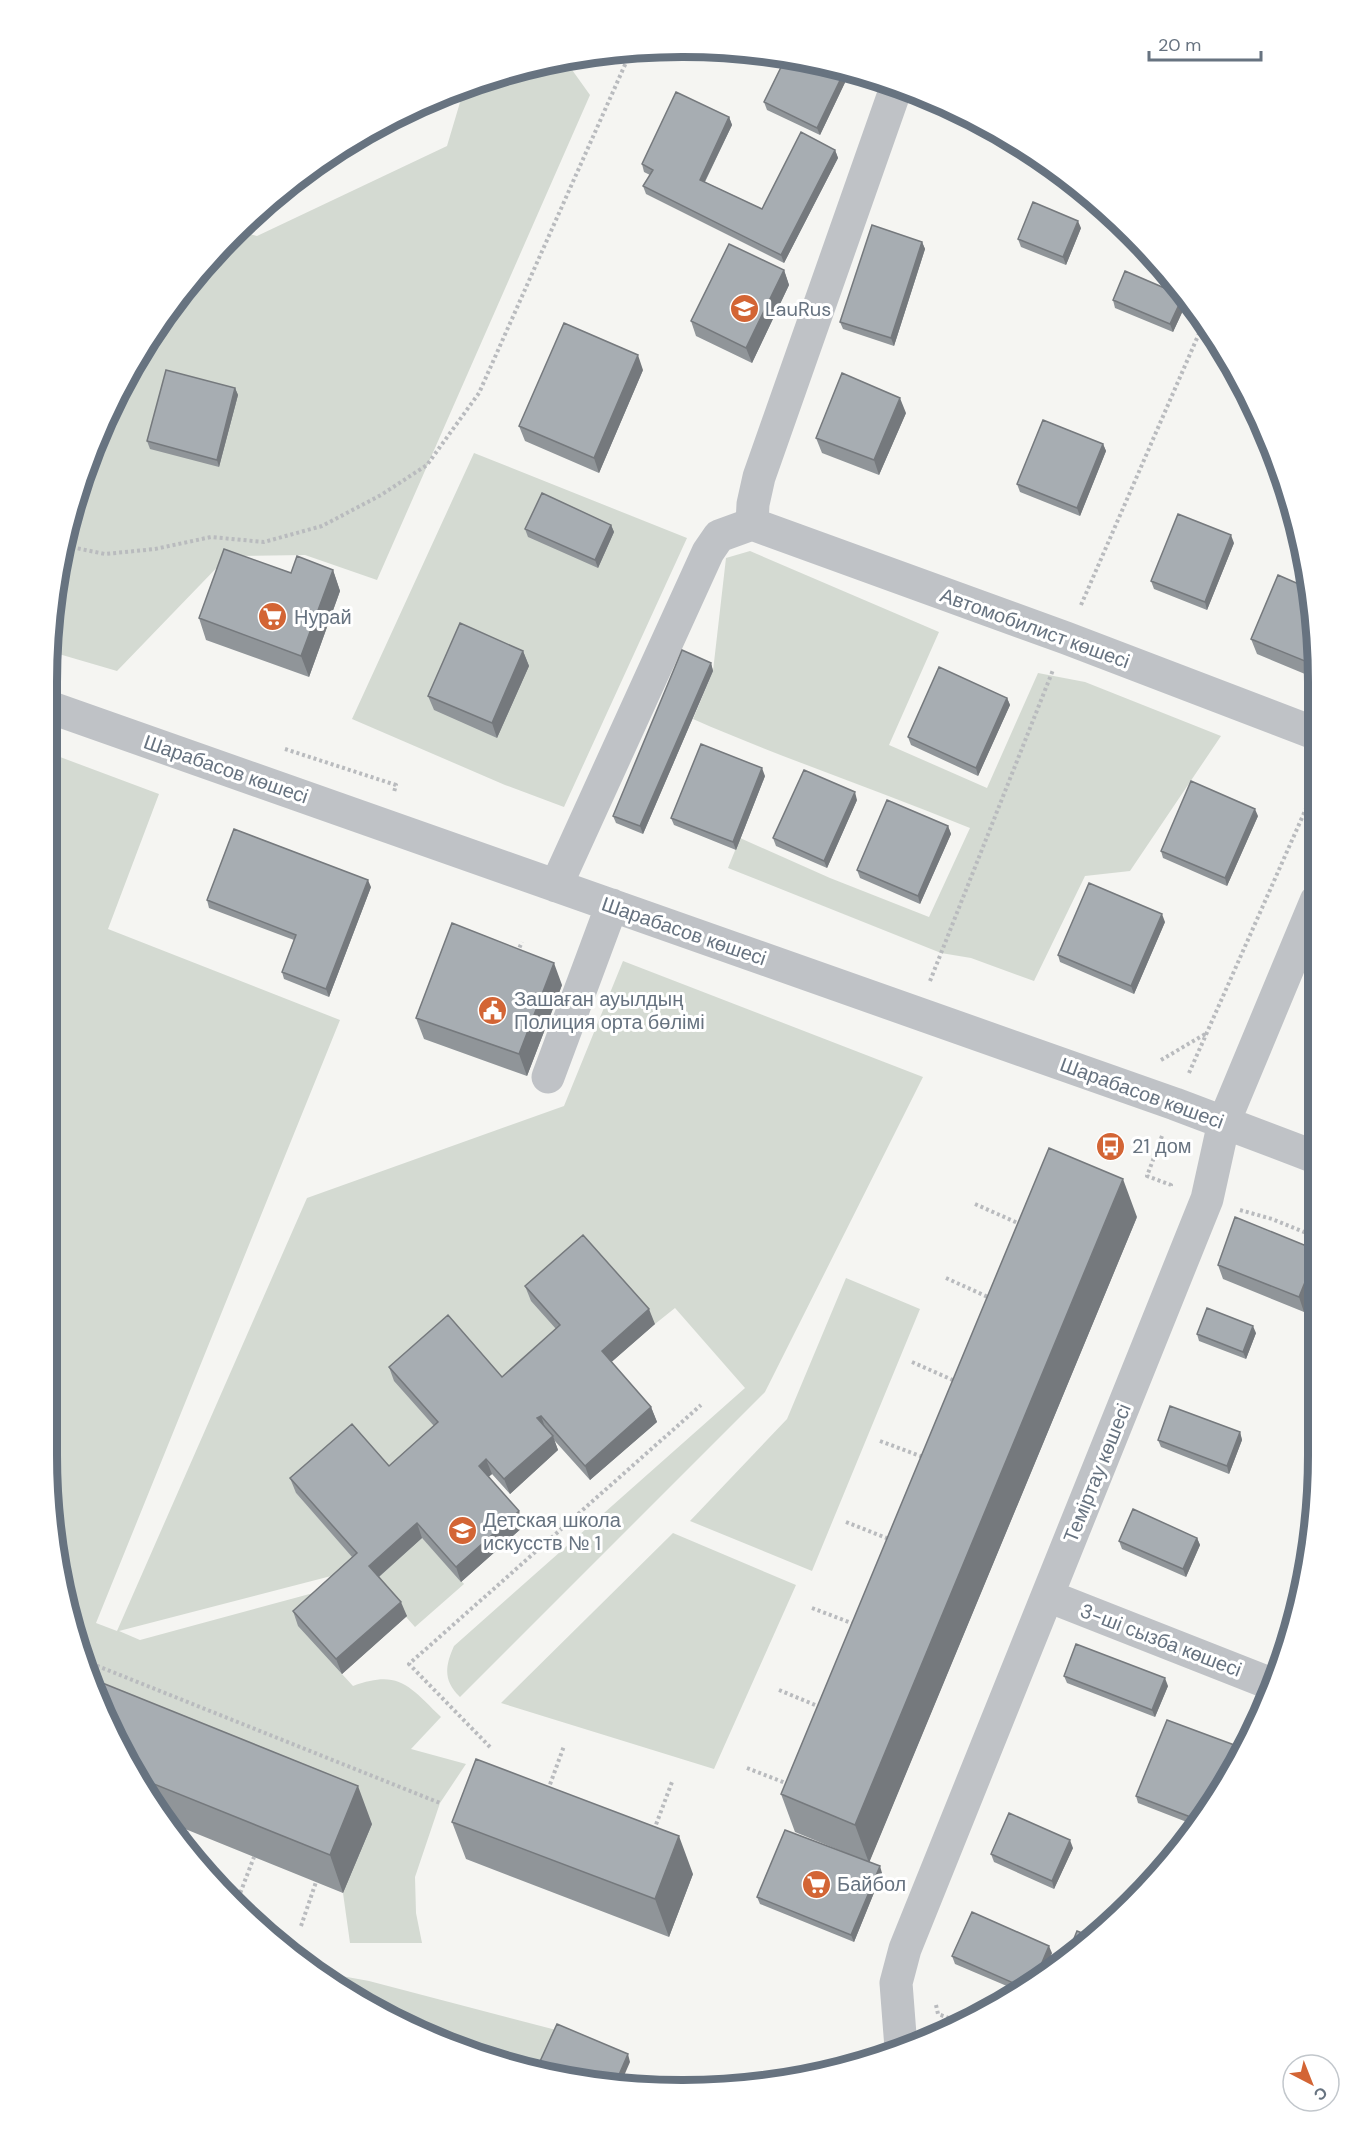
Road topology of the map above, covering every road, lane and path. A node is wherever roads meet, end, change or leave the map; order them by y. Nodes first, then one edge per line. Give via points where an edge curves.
1 (627, 59) edge
2 (894, 94) edge
3 (752, 524) junction
4 (72, 547) edge
5 (57, 710) edge
6 (1308, 731) edge
7 (1308, 806) edge
8 (556, 886) junction
9 (612, 905) junction
10 (1308, 920) edge
11 (522, 942) dead end
12 (515, 959) edge
13 (1187, 1075) dead end
14 (548, 1077) dead end
15 (1224, 1122) junction
16 (1308, 1153) edge
17 (975, 1204) dead end
18 (1232, 1208) dead end
19 (1024, 1225) edge
20 (1308, 1234) edge
21 (946, 1278) dead end
22 (993, 1299) edge
23 (912, 1362) dead end
24 (959, 1383) edge
25 (701, 1405) dead end
26 (880, 1441) dead end
27 (924, 1458) edge
28 (846, 1522) dead end
29 (890, 1540) edge
30 (1048, 1596) junction
31 (812, 1608) dead end
32 (856, 1624) edge
33 (93, 1664) edge
34 (1265, 1681) edge
35 (778, 1690) dead end
36 (822, 1707) edge
37 (564, 1746) dead end
38 (490, 1747) dead end
39 (747, 1768) dead end
40 (672, 1782) dead end
41 (790, 1784) edge
42 (546, 1796) edge
43 (440, 1803) dead end
44 (187, 1830) edge
45 (186, 1834) edge
46 (652, 1835) edge
47 (254, 1857) edge
48 (316, 1882) edge
49 (239, 1896) edge
50 (301, 1926) dead end
51 (900, 2041) edge

1 - 4 path via 479,393 427,465 322,526 264,542 211,537 105,554
2 - 3 street via 759,477
3 - 6 street, Автомобилист көшесі
3 - 8 street via 719,536 708,552
5 - 8 street, Шарабасов көшесі
7 - 13 path
8 - 9 street, Шарабасов көшесі
9 - 14 street
9 - 15 street, Шарабасов көшесі
10 - 15 street, Теміртау көшесі
11 - 12 path
15 - 16 street, Шарабасов көшесі
15 - 30 street, Теміртау көшесі via 1207,1199
17 - 19 path
18 - 20 path
21 - 22 path
23 - 24 path
25 - 38 path via 410,1664
26 - 27 path
28 - 29 path
30 - 34 street, 3-ші сызба көшесі
30 - 51 street, Теміртау көшесі via 905,1949 896,1983
31 - 32 path
33 - 43 path
35 - 36 path
37 - 42 path
39 - 41 path
40 - 46 path
44 - 45 path
47 - 49 path
48 - 50 path

